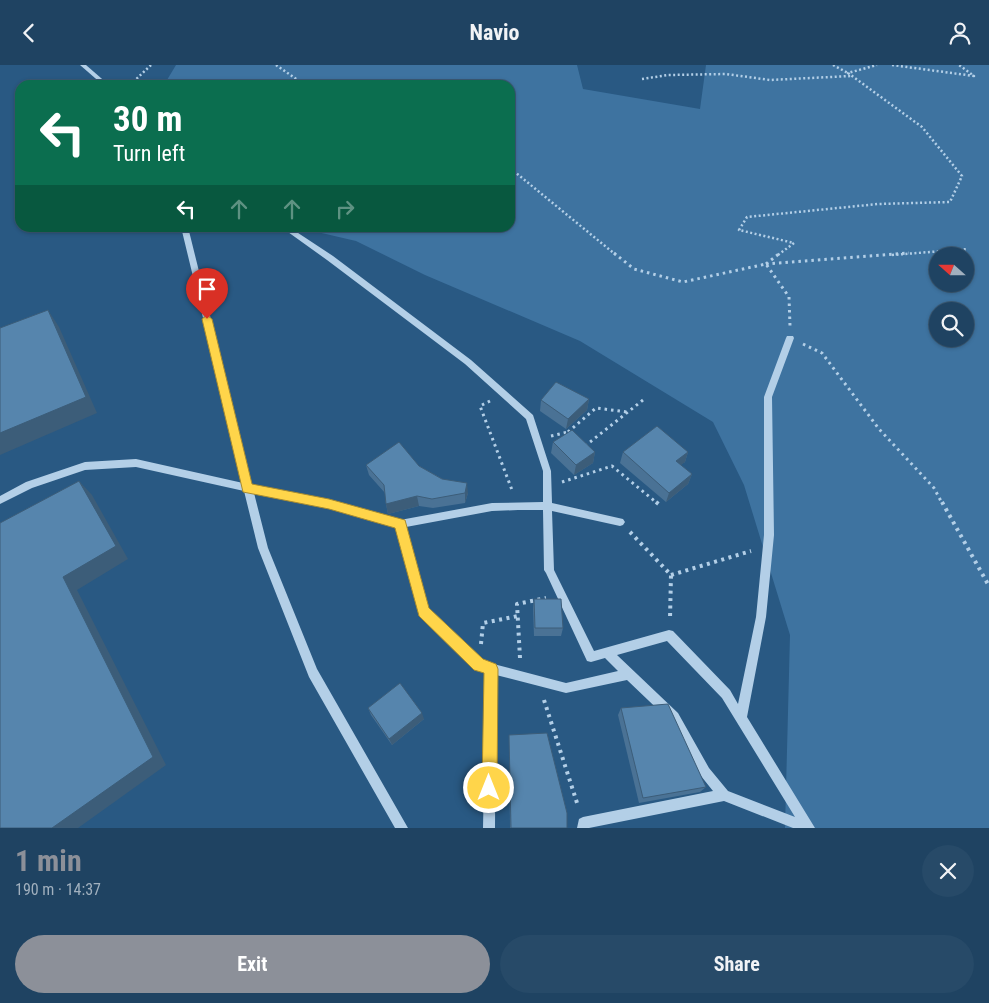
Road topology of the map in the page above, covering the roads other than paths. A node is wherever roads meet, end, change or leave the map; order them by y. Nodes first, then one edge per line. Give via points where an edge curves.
1 (83, 65) edge
2 (100, 80) edge
3 (185, 232) edge
4 (291, 232) edge
5 (790, 338) road end
6 (248, 488) junction
7 (0, 500) edge
8 (548, 506) junction
9 (620, 522) road end
10 (400, 524) junction
11 (606, 653) junction
12 (491, 669) junction
13 (629, 674) junction
14 (741, 717) junction
15 (724, 795) junction
16 (583, 825) edge
17 (402, 828) edge
18 (489, 828) edge
19 (809, 828) edge

1 - 2 street
3 - 6 street
4 - 8 street via 452,350 530,417 547,471
5 - 14 street via 768,397 768,545 761,617
6 - 7 street via 136,463 84,466 29,485
6 - 10 street via 329,504
6 - 17 street via 263,548 313,673
8 - 9 street
8 - 10 street via 492,507
8 - 11 street via 549,570 591,657
10 - 12 street via 424,611 478,665
11 - 13 street
11 - 14 street via 669,635 726,693
12 - 13 street via 566,689
12 - 18 street
13 - 15 street via 674,717 705,771
14 - 19 street
15 - 16 street
15 - 19 street

